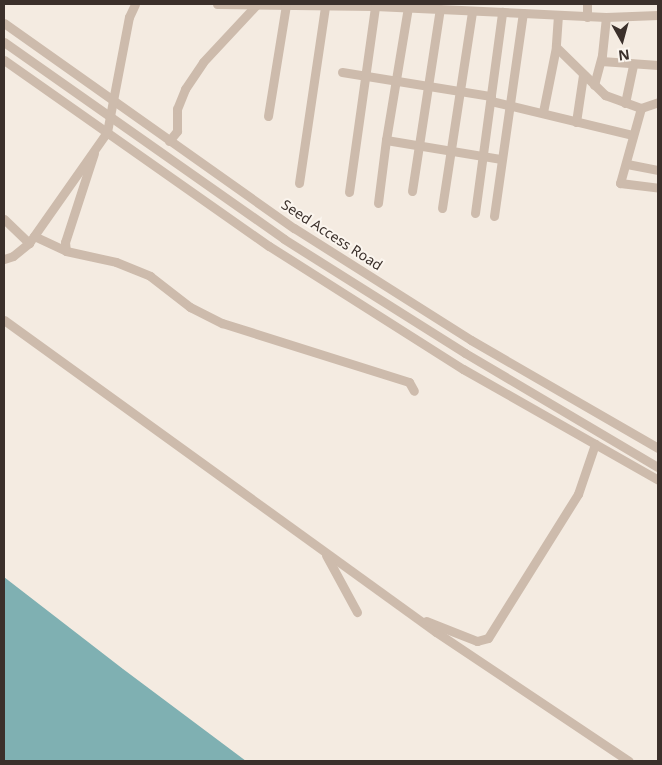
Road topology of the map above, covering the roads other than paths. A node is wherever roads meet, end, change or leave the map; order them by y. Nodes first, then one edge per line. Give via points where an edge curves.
1 (135, 4) edge
2 (217, 4) edge
3 (257, 4) edge
4 (587, 4) edge
5 (286, 5) junction
6 (325, 6) junction
7 (375, 6) junction
8 (408, 7) junction
9 (440, 8) junction
10 (518, 10) edge
11 (472, 11) junction
12 (502, 12) junction
13 (558, 15) junction
14 (658, 15) edge
15 (587, 17) junction
16 (606, 17) junction
17 (4, 23) edge
18 (4, 42) edge
19 (556, 47) junction
20 (4, 60) edge
21 (601, 61) junction
22 (633, 64) junction
23 (658, 65) edge
24 (342, 72) dead end
25 (365, 75) junction
26 (584, 75) junction
27 (397, 79) junction
28 (428, 84) junction
29 (594, 85) junction
30 (460, 89) junction
31 (491, 99) junction
32 (112, 100) junction
33 (658, 102) edge
34 (624, 103) junction
35 (509, 104) junction
36 (641, 108) junction
37 (543, 112) junction
38 (110, 116) junction
39 (268, 116) dead end
40 (576, 122) junction
41 (107, 132) junction
42 (633, 135) junction
43 (386, 140) junction
44 (169, 141) junction
45 (418, 147) junction
46 (449, 151) junction
47 (94, 153) junction
48 (481, 155) junction
49 (501, 158) junction
50 (627, 164) junction
51 (658, 170) edge
52 (299, 183) dead end
53 (658, 188) edge
54 (412, 191) dead end
55 (348, 192) dead end
56 (378, 203) dead end
57 (442, 208) dead end
58 (475, 212) dead end
59 (494, 216) dead end
60 (4, 219) edge
61 (31, 239) junction
62 (66, 251) junction
63 (5, 258) edge
64 (4, 320) edge
65 (414, 391) dead end
66 (596, 444) junction
67 (658, 448) edge
68 (658, 466) edge
69 (658, 480) edge
70 (325, 552) junction
71 (357, 612) dead end
72 (415, 617) junction
73 (629, 761) edge

1 - 32 street
2 - 3 street
3 - 5 street
3 - 44 street via 209,55 185,89 177,109 177,131
4 - 15 street
5 - 6 street
5 - 39 street
6 - 7 street
6 - 52 street
7 - 8 street
7 - 25 street
8 - 9 street
8 - 27 street
9 - 11 street
9 - 28 street
10 - 12 street
10 - 13 street
10 - 35 street
11 - 12 street
11 - 30 street
12 - 31 street
13 - 15 street
13 - 19 street
14 - 16 street
15 - 16 street
16 - 21 street
17 - 32 street, Seed Access Road
18 - 38 street, Seed Access Road
19 - 26 street
19 - 37 street
20 - 41 street
21 - 22 street
21 - 29 street
22 - 23 street
22 - 34 street
24 - 25 street
25 - 27 street
25 - 55 street
26 - 29 street
26 - 40 street
27 - 28 street
27 - 43 street
28 - 30 street
28 - 45 street
29 - 34 street via 605,95
30 - 31 street
30 - 46 street
31 - 35 street
31 - 48 street
32 - 38 street
32 - 44 street, Seed Access Road
33 - 36 street
34 - 36 street
35 - 37 street
35 - 49 street
36 - 42 street
37 - 40 street
38 - 41 street
38 - 68 street, Seed Access Road via 284,239 465,353
40 - 42 street
41 - 47 street
41 - 66 street via 269,246 463,369
42 - 50 street
43 - 45 street
43 - 56 street
44 - 67 street, Seed Access Road via 294,228 471,340
45 - 46 street
45 - 54 street
46 - 48 street
46 - 57 street
47 - 61 street
47 - 62 street via 65,242
48 - 49 street
48 - 58 street
49 - 59 street
50 - 51 street
50 - 53 street via 620,183
60 - 61 street
61 - 62 street
61 - 63 street
62 - 65 street via 116,262 150,276 190,308 209,317 409,382
64 - 70 street
66 - 69 street
66 - 72 street via 578,494 488,638 477,641
70 - 71 street
70 - 72 street
72 - 73 street

